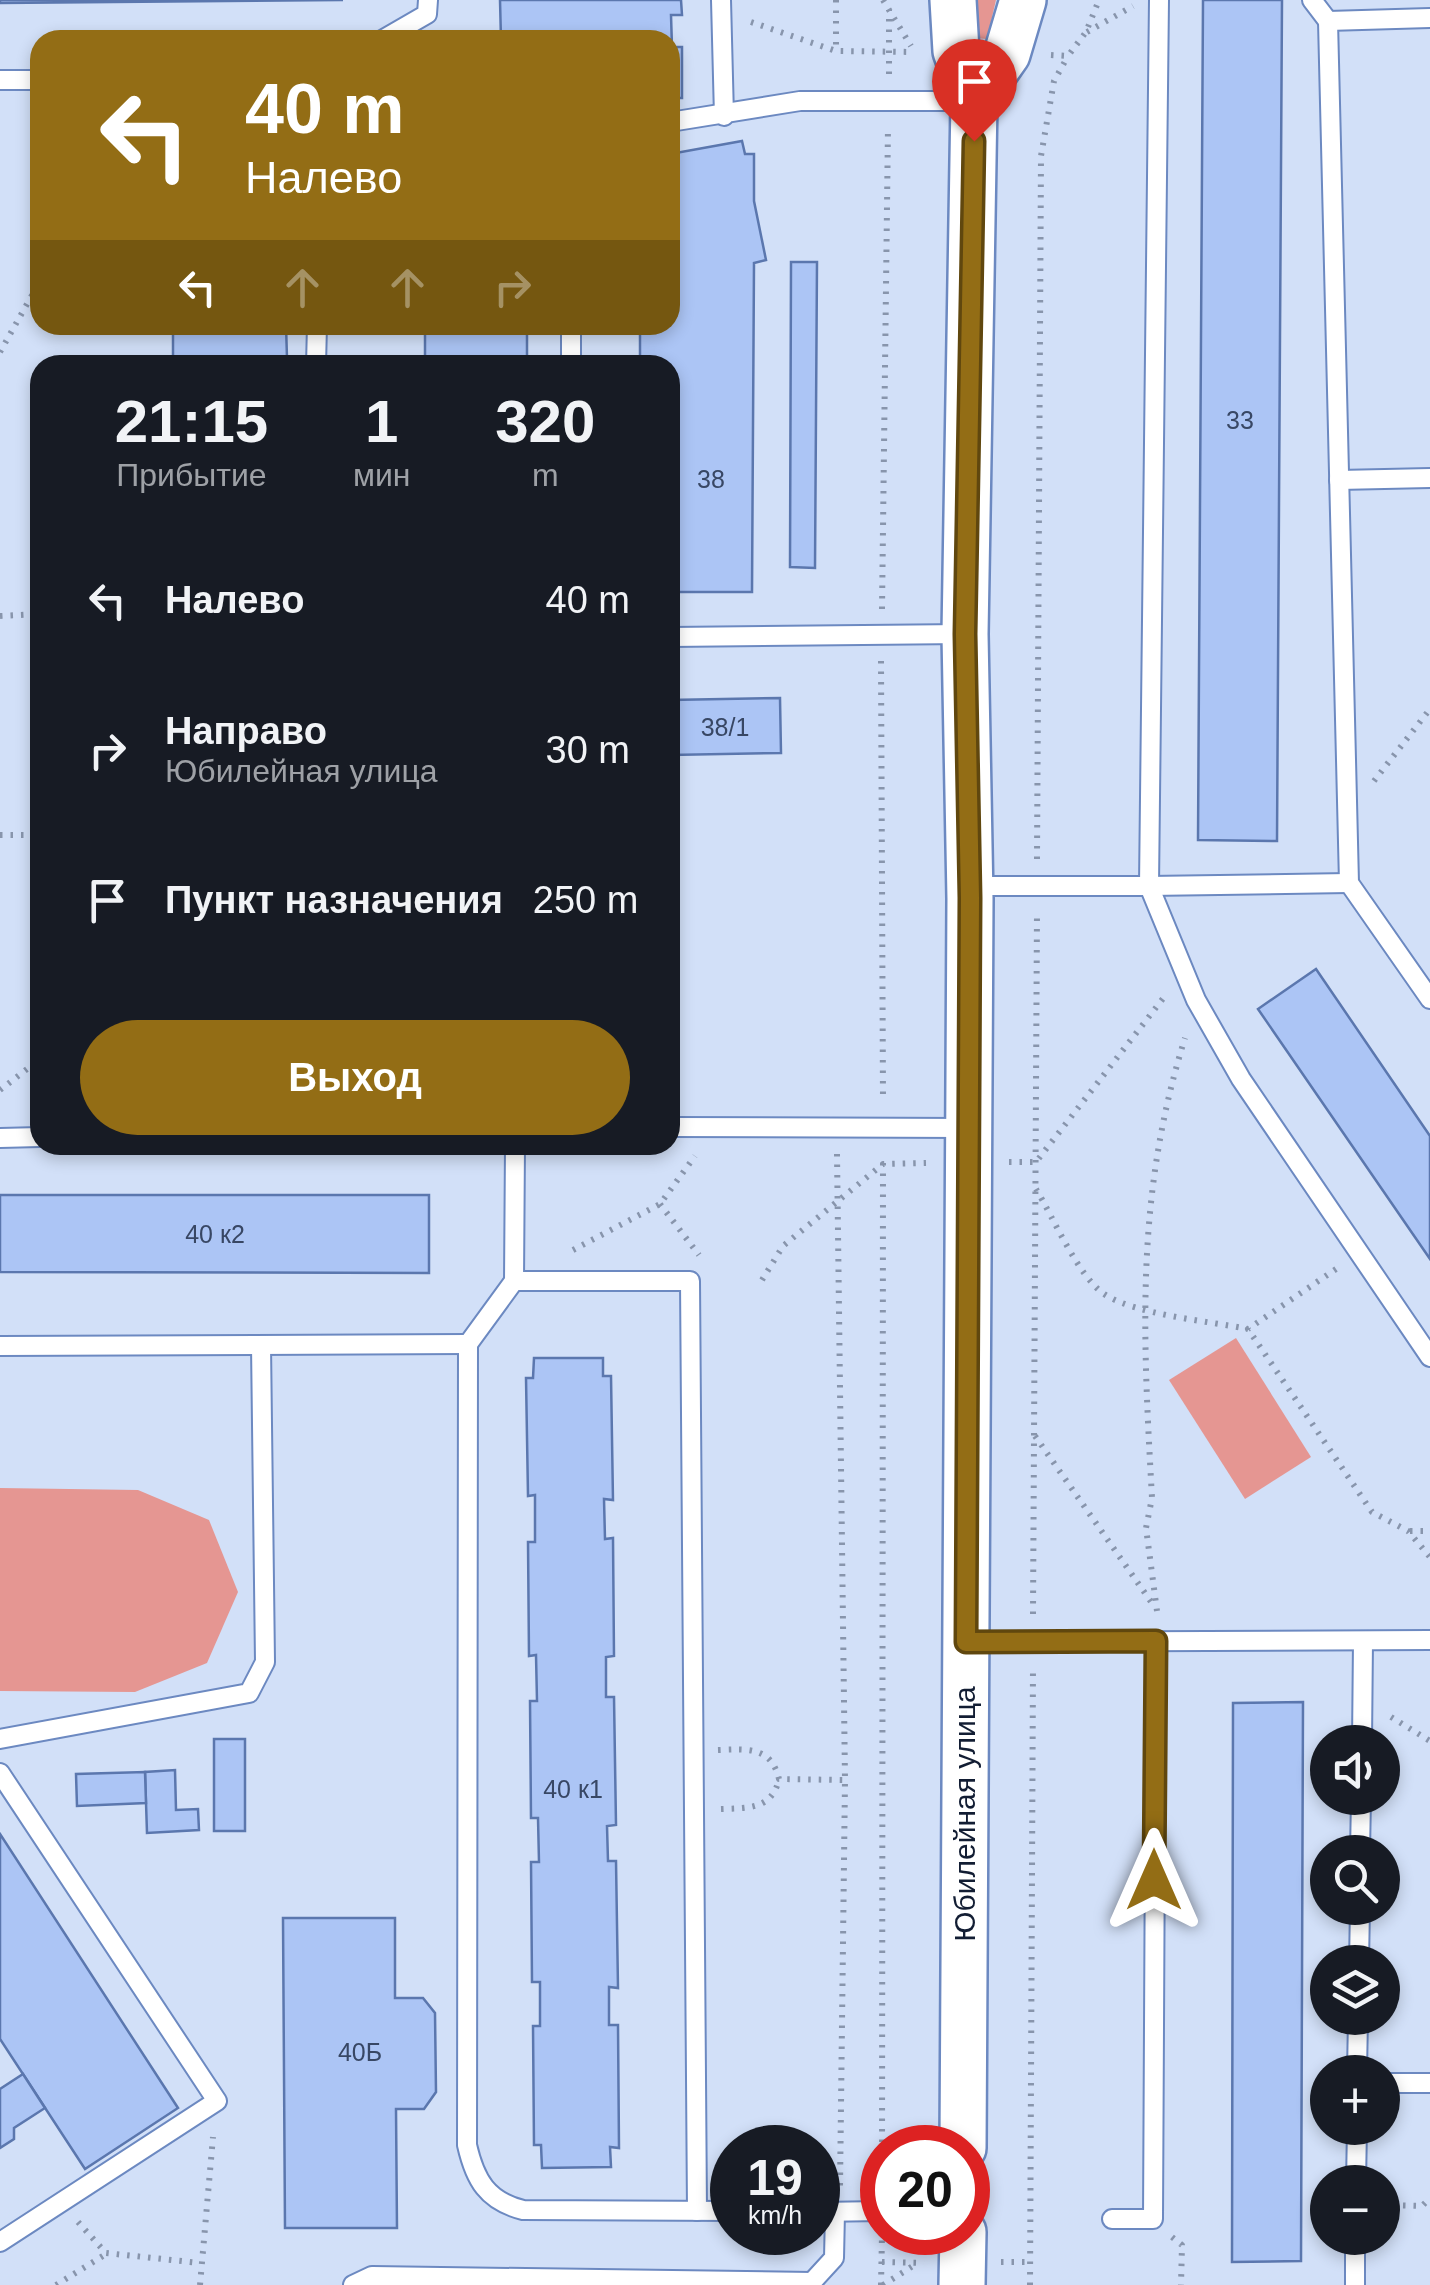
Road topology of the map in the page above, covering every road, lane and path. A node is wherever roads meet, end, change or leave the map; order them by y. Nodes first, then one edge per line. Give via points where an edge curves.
1 (428, 0) edge
2 (721, 0) edge
3 (836, 0) edge
4 (883, 0) edge
5 (953, 0) edge
6 (1022, 0) edge
7 (1143, 0) edge
8 (1159, 0) edge
9 (1312, 0) edge
10 (1430, 18) edge
11 (1328, 21) junction
12 (399, 30) edge
13 (1086, 32) dead end
14 (836, 51) dead end
15 (915, 52) dead end
16 (1068, 56) dead end
17 (0, 80) edge
18 (30, 80) edge
19 (974, 101) junction
20 (724, 116) junction
21 (680, 121) edge
22 (30, 299) edge
23 (0, 352) edge
24 (1430, 478) edge
25 (1338, 480) junction
26 (30, 614) edge
27 (0, 616) edge
28 (965, 634) junction
29 (680, 637) edge
30 (1430, 709) edge
31 (1346, 817) junction
32 (0, 835) edge
33 (30, 835) edge
34 (1349, 883) junction
35 (970, 886) junction
36 (1037, 886) junction
37 (1149, 886) junction
38 (1185, 971) junction
39 (1430, 999) edge
40 (1196, 1000) junction
41 (30, 1068) edge
42 (0, 1090) edge
43 (680, 1127) edge
44 (717, 1127) junction
45 (837, 1128) junction
46 (30, 1137) edge
47 (0, 1138) edge
48 (969, 1146) junction
49 (515, 1155) edge
50 (1036, 1162) junction
51 (1035, 1187) junction
52 (838, 1196) junction
53 (660, 1204) junction
54 (1359, 1254) junction
55 (707, 1265) dead end
56 (762, 1280) dead end
57 (514, 1281) junction
58 (1142, 1307) junction
59 (1248, 1329) junction
60 (468, 1344) junction
61 (260, 1345) junction
62 (0, 1346) edge
63 (1430, 1357) edge
64 (1034, 1435) junction
65 (1408, 1530) junction
66 (1430, 1532) edge
67 (1430, 1557) edge
68 (1157, 1611) junction
69 (1430, 1640) edge
70 (1156, 1641) junction
71 (1363, 1641) junction
72 (966, 1642) junction
73 (1033, 1642) junction
74 (1362, 1705) junction
75 (1362, 1725) edge
76 (0, 1739) edge
77 (1430, 1741) edge
78 (693, 1751) junction
79 (0, 1773) edge
80 (779, 1779) junction
81 (845, 1780) junction
82 (694, 1809) junction
83 (1400, 2083) edge
84 (1430, 2083) edge
85 (217, 2100) junction
86 (963, 2125) edge
87 (840, 2182) edge
88 (1430, 2198) edge
89 (60, 2202) junction
90 (1400, 2205) edge
91 (697, 2211) junction
92 (710, 2211) edge
93 (1112, 2219) dead end
94 (1152, 2220) junction
95 (0, 2242) edge
96 (106, 2253) junction
97 (833, 2255) edge
98 (963, 2255) edge
99 (1355, 2255) edge
100 (200, 2263) junction
101 (918, 2263) dead end
102 (788, 2284) edge
103 (56, 2285) edge
104 (200, 2285) edge
105 (353, 2285) edge
106 (884, 2285) edge
107 (962, 2285) edge
108 (1030, 2285) edge
109 (1181, 2285) edge
110 (1355, 2285) edge

1 - 12 lane via 427,14
2 - 20 lane
3 - 14 path
4 - 15 path
5 - 19 street, Юбилейная улица via 956,52
6 - 19 street via 1006,54
7 - 13 path
8 - 37 lane
9 - 11 lane
10 - 11 lane
11 - 25 lane
16 - 36 path via 1054,81 1041,156
17 - 18 lane
19 - 20 lane via 800,101
19 - 28 street, Юбилейная улица
20 - 21 lane
22 - 23 path
24 - 25 lane
25 - 31 lane
26 - 27 path
28 - 29 lane
28 - 35 street, Юбилейная улица
30 - 31 path
31 - 34 lane
32 - 33 path
34 - 37 lane
34 - 39 lane
35 - 36 lane
35 - 48 street, Юбилейная улица
36 - 37 lane
36 - 50 path
37 - 38 lane
38 - 40 lane
38 - 50 path
40 - 54 lane
40 - 58 path via 1165,1100
41 - 42 path
43 - 44 lane
44 - 45 lane
44 - 53 path
45 - 48 lane
45 - 52 path
46 - 47 lane
48 - 50 path
48 - 52 path via 883,1164
48 - 72 street, Юбилейная улица
49 - 57 lane
50 - 51 path
51 - 58 path via 1090,1280 1105,1295
51 - 64 path
52 - 56 path via 783,1246
52 - 81 path
53 - 55 path
53 - 57 path
54 - 59 path
54 - 63 lane
57 - 60 lane
57 - 78 lane via 690,1280
58 - 59 path
58 - 68 path via 1152,1498 1146,1528
59 - 65 path via 1372,1512
60 - 61 lane
60 - 91 lane via 472,2166 488,2195 523,2210
61 - 62 lane
61 - 76 lane via 265,1662 249,1693
64 - 68 path
64 - 73 path
65 - 66 path
65 - 67 path
68 - 70 path
69 - 71 lane
70 - 71 lane
70 - 73 lane
70 - 94 lane
71 - 74 lane
72 - 73 lane
72 - 86 street, Юбилейная улица
73 - 108 path
74 - 75 lane
74 - 77 path via 1407,1723
78 - 80 path via 760,1751
78 - 82 lane
79 - 85 lane
80 - 81 path
80 - 82 path via 760,1806
81 - 87 path
82 - 91 lane
83 - 84 lane
85 - 89 lane
85 - 100 path
88 - 90 path via 1422,2206
89 - 95 lane
89 - 96 path
91 - 92 lane
93 - 94 lane
94 - 109 path via 1182,2245
96 - 100 path
96 - 103 path
97 - 102 lane via 812,2282
98 - 107 street
99 - 110 lane
100 - 104 path
101 - 106 path
102 - 105 lane via 372,2276

